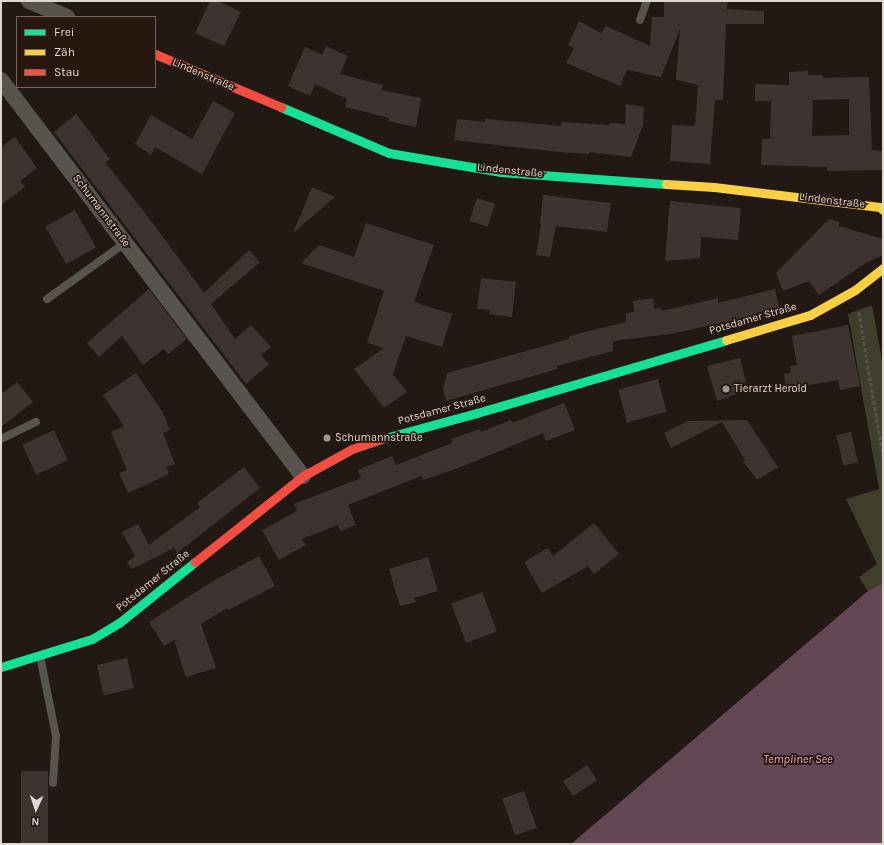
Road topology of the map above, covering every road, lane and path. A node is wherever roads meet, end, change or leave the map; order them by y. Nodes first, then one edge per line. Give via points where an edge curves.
1 (29, 1) edge
2 (647, 1) edge
3 (65, 16) edge
4 (640, 20) dead end
5 (156, 54) edge
6 (1, 80) edge
7 (883, 210) edge
8 (125, 243) junction
9 (883, 268) edge
10 (856, 290) junction
11 (47, 298) dead end
12 (36, 422) dead end
13 (1, 439) edge
14 (883, 456) edge
15 (303, 476) junction
16 (40, 655) junction
17 (1, 667) edge
18 (53, 783) dead end

1 - 3 street
2 - 4 lane
5 - 7 street, Lindenstraße via 388,153 501,172 714,186 880,207
6 - 8 street, Schumannstraße
8 - 11 lane
8 - 15 street, Schumannstraße
9 - 10 street, Potsdamer Straße
10 - 14 path
10 - 15 street, Potsdamer Straße via 810,315 352,449
12 - 13 lane
15 - 16 street, Potsdamer Straße via 119,623 92,639
16 - 17 street, Potsdamer Straße
16 - 18 lane via 56,736

